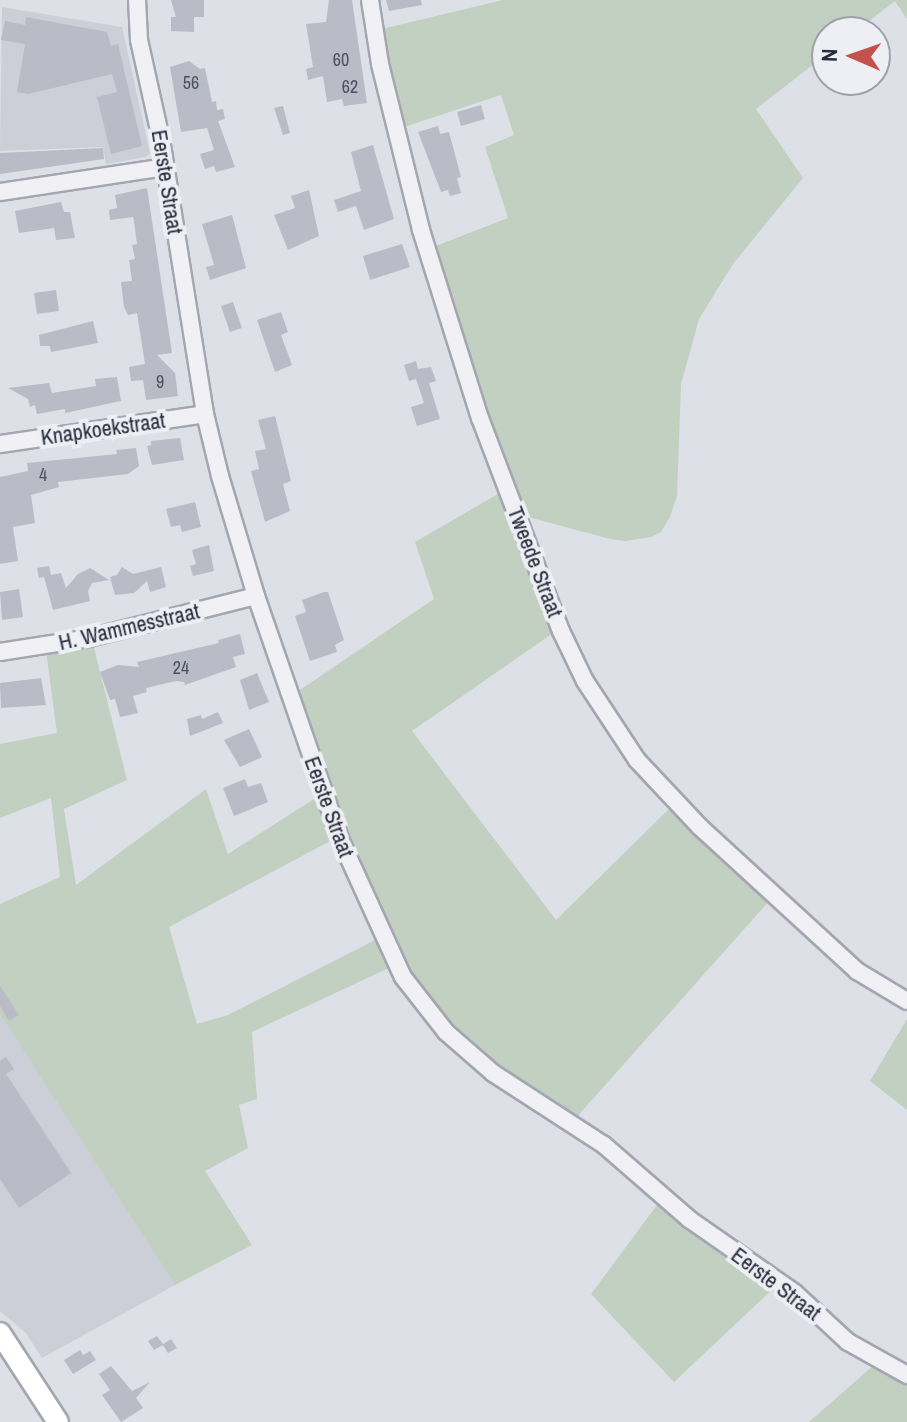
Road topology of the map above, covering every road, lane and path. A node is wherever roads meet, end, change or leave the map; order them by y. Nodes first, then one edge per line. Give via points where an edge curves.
1 (137, 0) edge
2 (370, 0) edge
3 (165, 167) junction
4 (0, 192) edge
5 (205, 414) junction
6 (0, 444) edge
7 (256, 596) junction
8 (0, 652) edge
9 (907, 1001) edge
10 (0, 1333) edge
11 (907, 1375) edge
12 (58, 1422) edge

1 - 3 street, Eerste Straat via 139,40
2 - 9 street, Tweede Straat via 380,64 421,230 471,389 561,631 585,681 637,760 700,827 857,971
3 - 4 street
3 - 5 street, Eerste Straat
5 - 6 street, Knapkoekstraat
5 - 7 street, Eerste Straat
7 - 8 street, H. Wammesstraat via 112,633
7 - 11 street, Eerste Straat via 341,841 382,936 427,1010 493,1073 604,1145 709,1234 795,1293 848,1342
10 - 12 main road

